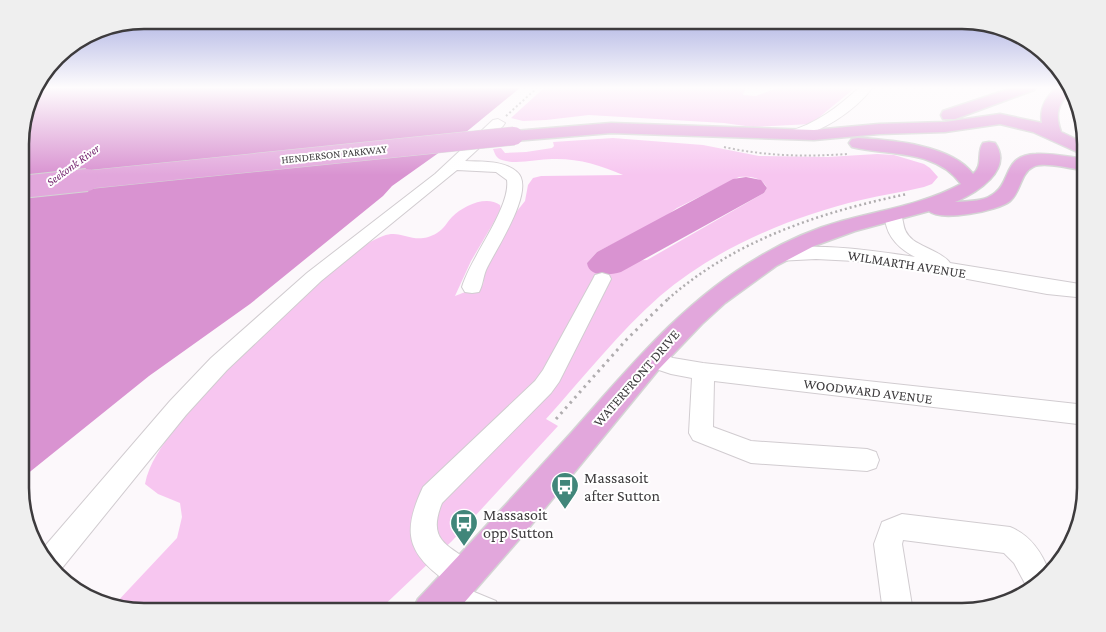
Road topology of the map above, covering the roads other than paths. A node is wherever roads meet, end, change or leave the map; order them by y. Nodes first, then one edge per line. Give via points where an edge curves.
1 (832, 116) edge
2 (837, 116) edge
3 (947, 116) edge
4 (1003, 116) edge
5 (1049, 116) edge
6 (984, 121) junction
7 (929, 128) junction
8 (506, 129) junction
9 (648, 129) junction
10 (870, 130) junction
11 (792, 135) junction
12 (1055, 137) junction
13 (979, 144) junction
14 (843, 148) junction
15 (1077, 148) edge
16 (1039, 159) junction
17 (1077, 164) edge
18 (454, 165) junction
19 (29, 186) edge
20 (972, 186) junction
21 (893, 215) junction
22 (777, 255) junction
23 (976, 275) junction
24 (602, 279) dead end
25 (472, 286) dead end
26 (1077, 291) edge
27 (652, 359) junction
28 (702, 371) junction
29 (1077, 414) edge
30 (867, 460) dead end
31 (52, 559) edge
32 (1037, 576) edge
33 (447, 594) edge
34 (466, 603) edge
35 (897, 603) edge

1 - 11 street via 815,128
2 - 10 street via 842,125
3 - 7 main road
4 - 6 main road
5 - 12 main road
6 - 7 main road, HENDERSON PARKWAY
6 - 12 main road, HENDERSON PARKWAY via 1026,123
6 - 13 main road via 972,127
7 - 10 main road, HENDERSON PARKWAY
8 - 9 main road, HENDERSON PARKWAY
8 - 18 street
8 - 19 main road, HENDERSON PARKWAY, bridge
9 - 11 main road, HENDERSON PARKWAY
9 - 14 main road, HENDERSON PARKWAY
10 - 11 main road, HENDERSON PARKWAY
12 - 15 main road, HENDERSON PARKWAY
12 - 16 main road via 1064,148 1062,153 1054,158
13 - 14 main road, HENDERSON PARKWAY via 922,137
13 - 16 main road, HENDERSON PARKWAY via 1012,155
13 - 20 main road, WATERFRONT DRIVE via 990,162 988,171
14 - 20 main road via 887,146 924,154 953,167
16 - 17 main road, HENDERSON PARKWAY
16 - 21 main road, WATERFRONT DRIVE via 1026,162 1017,169 1010,189 996,201
18 - 25 street via 499,168 515,180 512,203
18 - 31 street via 314,277 219,364 178,408
20 - 21 main road, WATERFRONT DRIVE via 947,198
21 - 22 main road, WATERFRONT DRIVE via 838,229
21 - 23 street, WILMARTH AVENUE via 896,230 908,245 942,263
22 - 23 street, WILMARTH AVENUE via 852,254
22 - 27 main road, WATERFRONT DRIVE via 702,307
23 - 26 street, WILMARTH AVENUE
24 - 33 street via 543,387 432,495 425,509 426,544 437,558
27 - 28 street, WOODWARD AVENUE
27 - 33 main road, WATERFRONT DRIVE
28 - 29 street, WOODWARD AVENUE
28 - 30 street via 701,433 752,452
32 - 35 street via 1024,553 1010,540 902,527 892,531 888,544
33 - 34 street

